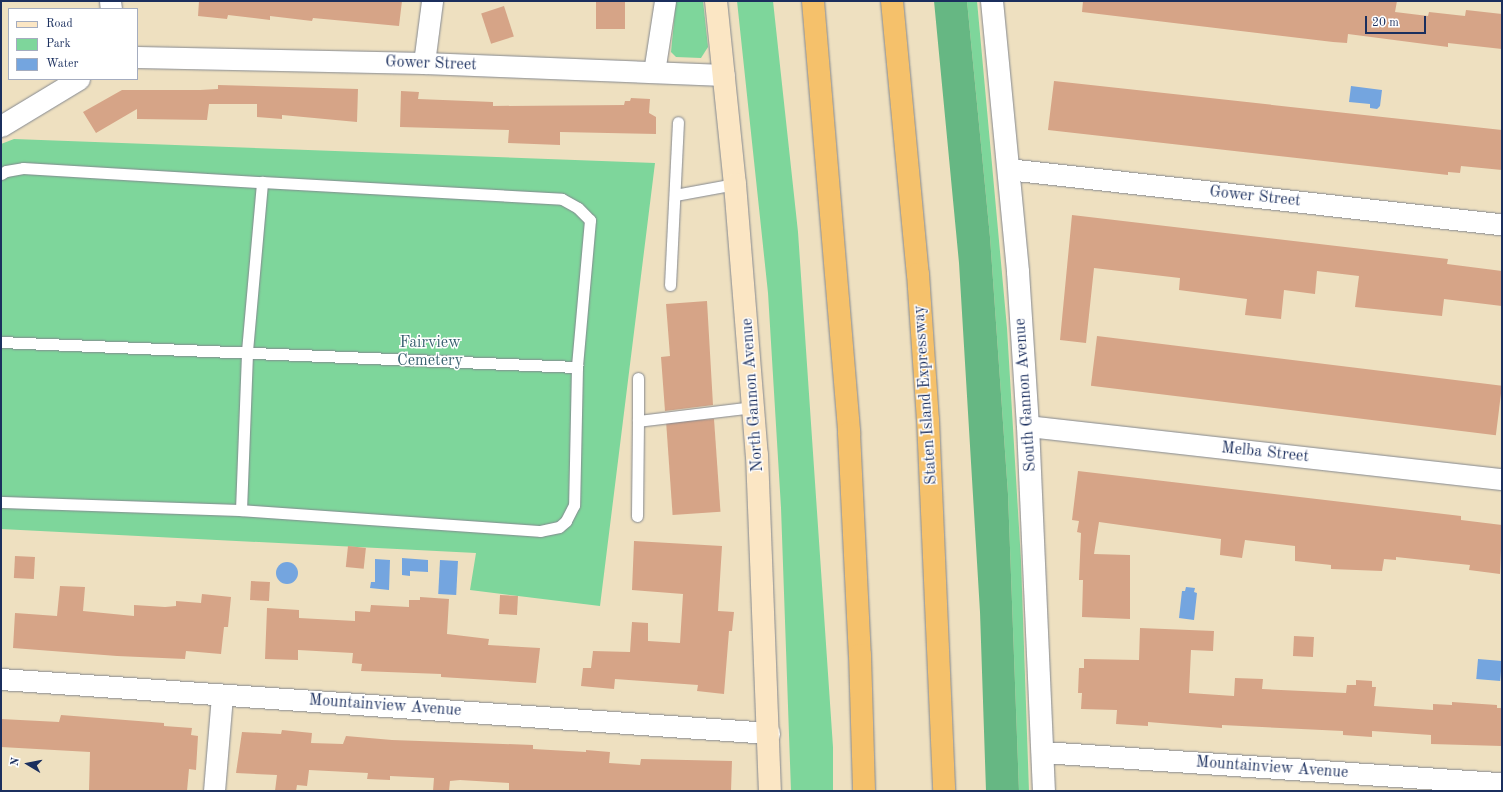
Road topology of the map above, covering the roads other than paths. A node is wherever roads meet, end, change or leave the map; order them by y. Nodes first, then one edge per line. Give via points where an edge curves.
1 (432, 1) edge
2 (665, 1) edge
3 (716, 1) edge
4 (812, 1) edge
5 (892, 1) edge
6 (992, 1) edge
7 (138, 57) edge
8 (424, 63) junction
9 (654, 72) junction
10 (724, 75) junction
11 (77, 80) edge
12 (678, 122) dead end
13 (1, 126) edge
14 (1008, 169) junction
15 (1, 174) edge
16 (262, 182) junction
17 (736, 184) junction
18 (675, 195) junction
19 (1502, 224) edge
20 (670, 285) dead end
21 (1, 342) edge
22 (247, 351) junction
23 (577, 367) junction
24 (638, 378) dead end
25 (754, 407) junction
26 (638, 421) junction
27 (1028, 426) junction
28 (1502, 479) edge
29 (1, 502) edge
30 (241, 510) junction
31 (637, 516) dead end
32 (1, 680) edge
33 (222, 695) junction
34 (769, 733) junction
35 (1043, 752) junction
36 (1502, 783) edge
37 (214, 791) edge
38 (770, 791) edge
39 (864, 791) edge
40 (944, 791) edge
41 (1044, 791) edge

1 - 8 street
2 - 9 street
3 - 10 main road, North Gannon Avenue
4 - 39 highway via 849,433
5 - 40 highway, Staten Island Expressway via 918,274 928,420
6 - 14 street, South Gannon Avenue
7 - 8 street, Gower Street
8 - 9 street, Gower Street
9 - 10 street, Gower Street
10 - 17 main road, North Gannon Avenue
11 - 13 street
12 - 18 lane
14 - 19 street, Gower Street
14 - 27 street, South Gannon Avenue
15 - 16 lane via 22,168
16 - 22 lane
16 - 23 lane via 562,199 578,208 590,220
17 - 18 lane
17 - 25 main road, North Gannon Avenue
18 - 20 lane
21 - 22 lane
22 - 23 lane
22 - 30 lane
23 - 30 lane via 574,506 566,521 559,527 540,531
24 - 26 lane
25 - 26 lane
25 - 34 main road, North Gannon Avenue
26 - 31 lane
27 - 28 street, Melba Street
27 - 35 street, South Gannon Avenue
29 - 30 lane
32 - 33 street, Mountainview Avenue
33 - 34 street, Mountainview Avenue
33 - 37 street
34 - 38 main road, North Gannon Avenue
35 - 36 street, Mountainview Avenue
35 - 41 street, South Gannon Avenue

